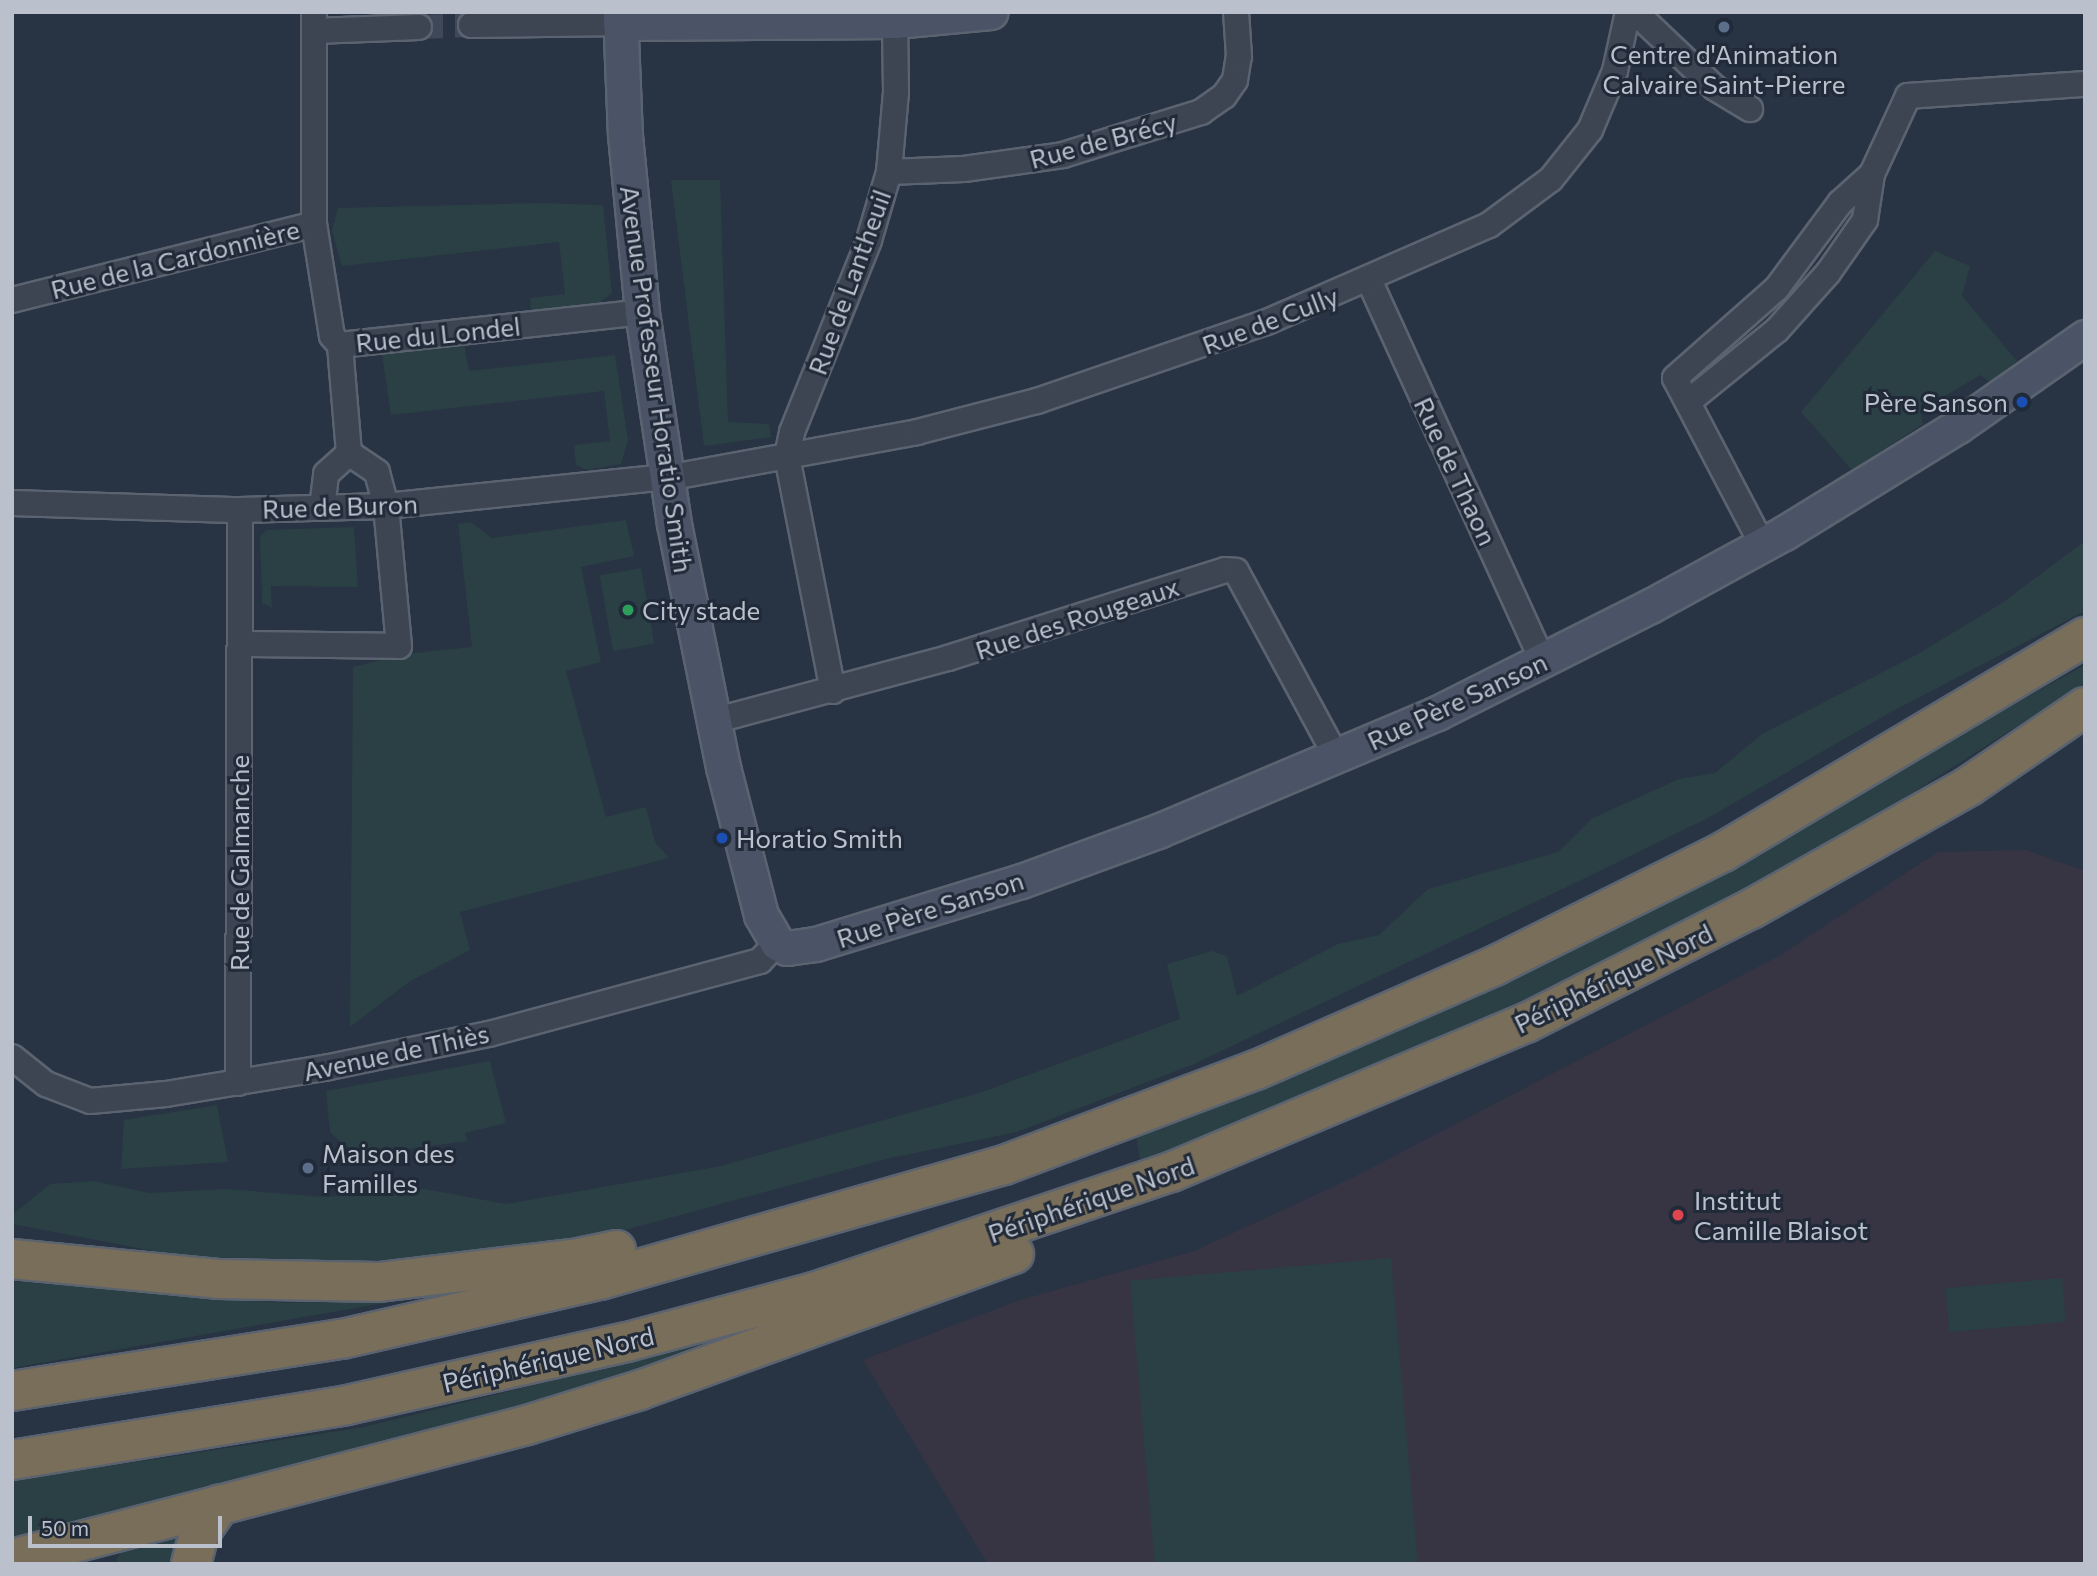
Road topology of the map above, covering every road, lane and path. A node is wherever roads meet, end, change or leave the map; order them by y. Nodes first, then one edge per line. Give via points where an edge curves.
1 (991, 12) edge
2 (1236, 12) edge
3 (1628, 12) edge
4 (1635, 12) edge
5 (934, 15) edge
6 (620, 18) edge
7 (895, 21) junction
8 (314, 22) edge
9 (471, 25) tunnel mouth
10 (419, 27) tunnel mouth
11 (2085, 84) edge
12 (1750, 109) dead end
13 (890, 172) junction
14 (314, 224) junction
15 (1369, 280) junction
16 (12, 300) edge
17 (642, 312) junction
18 (2085, 337) edge
19 (341, 345) junction
20 (349, 453) junction
21 (787, 456) junction
22 (666, 477) junction
23 (12, 503) edge
24 (386, 506) junction
25 (322, 508) junction
26 (240, 510) junction
27 (1762, 544) junction
28 (2085, 637) edge
29 (240, 644) junction
30 (1543, 661) junction
31 (833, 691) junction
32 (2085, 707) edge
33 (713, 721) junction
34 (1336, 756) junction
35 (777, 943) junction
36 (12, 1057) edge
37 (238, 1083) junction
38 (1171, 1172) junction
39 (859, 1207) junction
40 (23, 1258) edge
41 (12, 1391) edge
42 (12, 1460) edge
43 (220, 1504) junction
44 (12, 1560) edge
45 (21, 1564) edge
46 (191, 1564) edge

1 - 5 street
2 - 13 street, Rue de Brécy via 1240,56 1235,80 1224,96 1201,112 1063,155 977,167
3 - 15 street, Rue de Cully via 1601,109 1551,179 1489,225
4 - 12 street via 1713,86
5 - 7 street
6 - 7 street
6 - 9 street
6 - 17 street, Avenue Professeur Horatio Smith via 625,135
7 - 13 street, Rue de Lantheuil
8 - 10 street
8 - 14 street, Rue de la Cardonnière
11 - 27 street via 1908,96 1872,174 1865,220 1803,304 1688,402
13 - 21 street, Rue de Lantheuil
14 - 16 street, Rue de la Cardonnière
14 - 19 street via 332,336
15 - 21 street, Rue de Cully via 1174,357 1037,401 917,432
15 - 30 street, Rue de Thaon
17 - 19 street, Rue du Londel
17 - 22 street, Avenue Professeur Horatio Smith
18 - 27 street, Rue Père Sanson via 1958,426
19 - 20 street, Rue du Londel
20 - 24 street via 377,472
20 - 25 street via 326,474
21 - 22 street, Rue de Cully
21 - 31 street
22 - 24 street, Rue de Buron
22 - 33 street, Avenue Professeur Horatio Smith
23 - 26 street, Rue de Buron
24 - 25 street, Rue de Buron
24 - 29 street via 399,646
25 - 26 street, Rue de Buron
26 - 29 street, Rue de Galmanche
27 - 30 street, Rue Père Sanson
28 - 39 highway via 1723,852 1496,965 1256,1070 1004,1165
29 - 37 street, Rue de Galmanche
30 - 34 street, Rue Père Sanson
31 - 33 street, Rue des Rougeaux
31 - 34 street, Rue des Rougeaux via 1236,571
32 - 38 highway, Périphérique Nord via 1969,786 1751,909 1526,1023
33 - 35 street, Avenue Professeur Horatio Smith via 761,915
34 - 35 street, Rue Père Sanson via 1158,831 1021,881 816,944 796,949
35 - 37 street, Avenue de Thiès via 760,961 635,997 457,1041
36 - 37 street, Avenue de Thiès via 47,1084 90,1101
38 - 42 highway, Périphérique Nord via 814,1292 627,1342 347,1405
38 - 43 highway via 1136,1209 640,1390 527,1425
39 - 40 highway via 716,1227 573,1259 379,1282 218,1279
39 - 41 highway via 600,1280 342,1339
43 - 44 highway
43 - 46 highway via 199,1535
44 - 45 street

